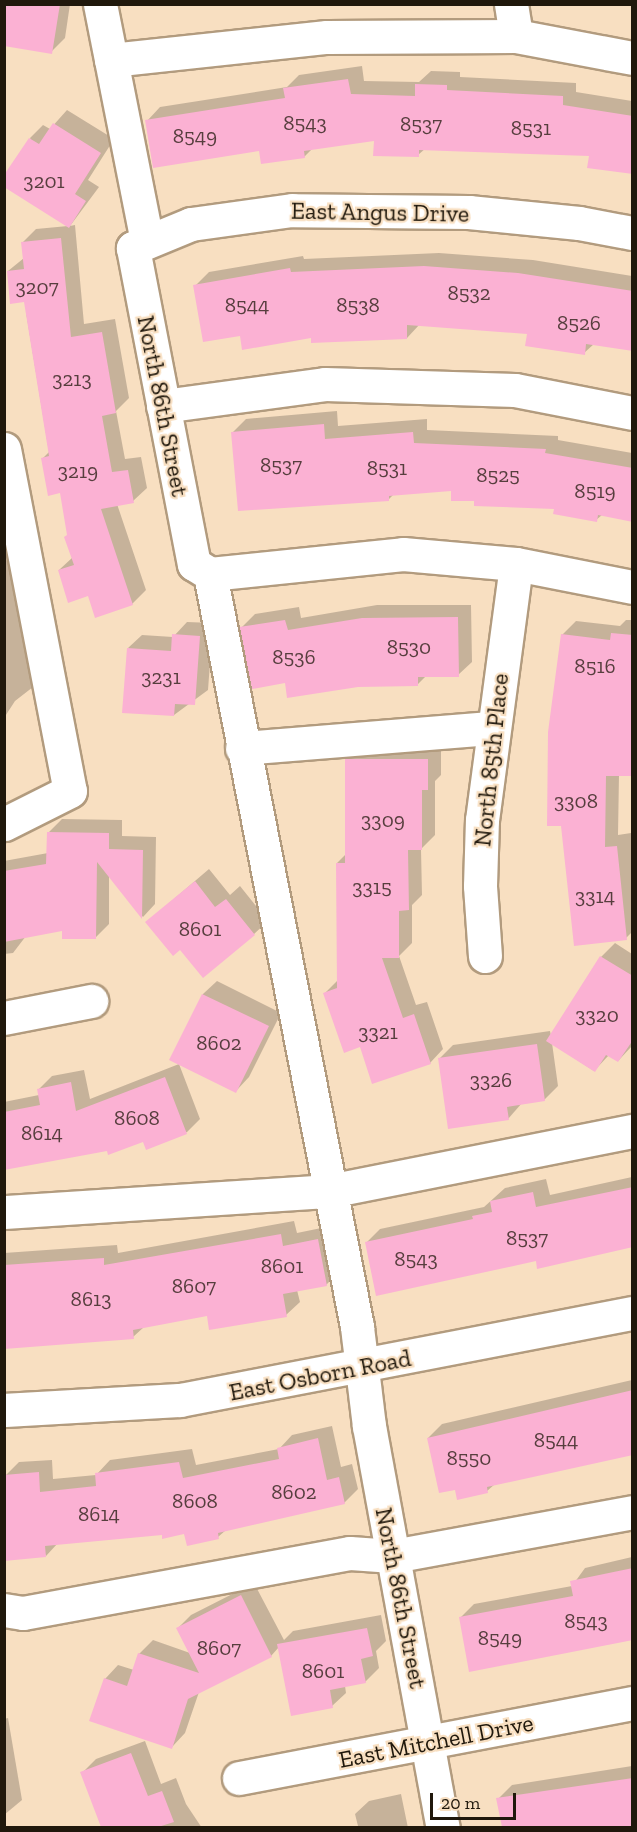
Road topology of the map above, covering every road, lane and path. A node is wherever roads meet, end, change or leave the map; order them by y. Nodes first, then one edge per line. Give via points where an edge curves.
1 (100, 4) edge
2 (511, 4) edge
3 (516, 36) junction
4 (633, 58) edge
5 (111, 60) junction
6 (633, 233) edge
7 (140, 245) junction
8 (163, 406) junction
9 (633, 412) edge
10 (4, 449) edge
11 (8, 490) edge
12 (516, 564) junction
13 (202, 569) junction
14 (633, 587) edge
15 (492, 728) junction
16 (242, 748) junction
17 (4, 824) edge
18 (485, 956) dead end
19 (91, 1001) dead end
20 (4, 1018) edge
21 (633, 1131) edge
22 (329, 1191) junction
23 (4, 1212) edge
24 (633, 1313) edge
25 (362, 1368) junction
26 (4, 1410) edge
27 (633, 1512) edge
28 (393, 1556) junction
29 (4, 1610) edge
30 (633, 1703) edge
31 (428, 1743) junction
32 (239, 1778) dead end
33 (443, 1827) edge

1 - 5 street, North 86th Street
2 - 3 street
3 - 4 street
3 - 5 street via 327,37
5 - 7 street, North 86th Street
6 - 7 street, East Angus Drive via 579,223 469,212 292,210 191,224
7 - 8 street, North 86th Street
8 - 9 street via 325,384 515,390
8 - 13 street, North 86th Street
10 - 11 street
11 - 17 street via 70,791
12 - 13 street via 403,554
12 - 14 street
12 - 15 street, North 85th Place
13 - 16 street, North 86th Street
15 - 16 street
15 - 18 street, North 85th Place via 482,820 480,886
16 - 22 street, North 86th Street
19 - 20 street
21 - 22 street
22 - 23 street
22 - 25 street, North 86th Street
24 - 25 street, East Osborn Road
25 - 26 street, East Osborn Road via 180,1400
25 - 28 street, North 86th Street
27 - 28 street
28 - 29 street via 350,1553 23,1613
28 - 31 street, North 86th Street
30 - 31 street, East Mitchell Drive
31 - 32 street, East Mitchell Drive
31 - 33 street, North 86th Street

